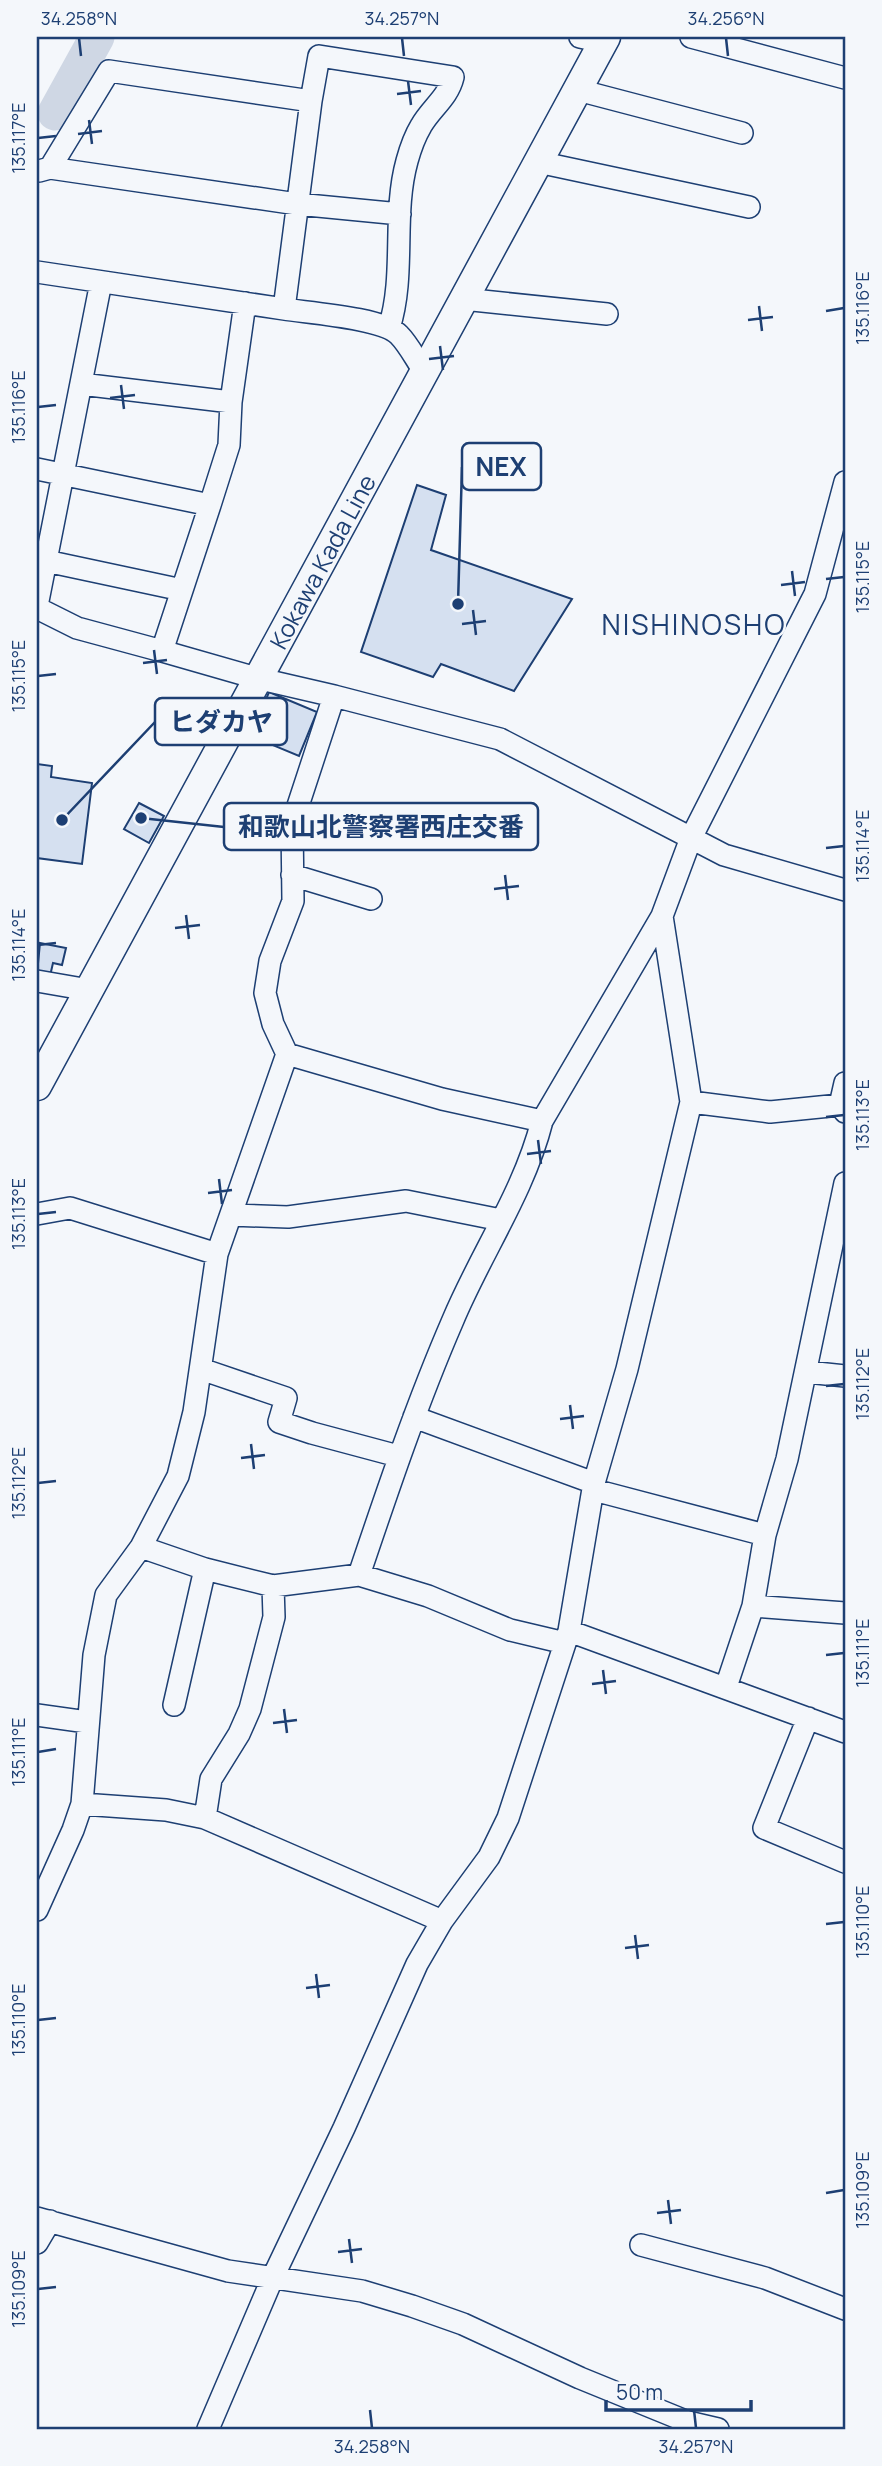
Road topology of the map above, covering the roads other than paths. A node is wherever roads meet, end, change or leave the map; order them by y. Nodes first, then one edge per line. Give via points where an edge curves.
1 (691, 37) edge
2 (596, 39) edge
3 (845, 78) edge
4 (578, 90) junction
5 (311, 102) junction
6 (742, 133) dead end
7 (538, 162) junction
8 (44, 170) edge
9 (297, 204) junction
10 (749, 207) dead end
11 (400, 215) junction
12 (37, 272) edge
13 (101, 282) junction
14 (463, 299) junction
15 (245, 303) junction
16 (284, 309) junction
17 (607, 314) dead end
18 (389, 328) junction
19 (424, 371) junction
20 (81, 384) junction
21 (231, 402) junction
22 (37, 469) edge
23 (63, 475) junction
24 (845, 482) edge
25 (210, 505) junction
26 (46, 561) junction
27 (182, 590) junction
28 (37, 607) edge
29 (162, 651) junction
30 (256, 678) junction
31 (334, 696) junction
32 (691, 838) junction
33 (292, 875) junction
34 (845, 890) edge
35 (371, 899) dead end
36 (662, 916) junction
37 (37, 981) edge
38 (89, 990) junction
39 (287, 1054) junction
40 (845, 1083) edge
41 (37, 1086) edge
42 (691, 1102) junction
43 (843, 1108) edge
44 (542, 1121) junction
45 (845, 1183) edge
46 (37, 1214) edge
47 (231, 1215) junction
48 (502, 1220) junction
49 (216, 1254) junction
50 (201, 1369) junction
51 (807, 1373) junction
52 (845, 1376) edge
53 (414, 1417) junction
54 (398, 1456) junction
55 (594, 1487) junction
56 (765, 1535) junction
57 (141, 1547) junction
58 (205, 1569) junction
59 (359, 1575) junction
60 (273, 1586) junction
61 (753, 1606) junction
62 (845, 1613) edge
63 (567, 1637) junction
64 (726, 1687) junction
65 (174, 1705) dead end
66 (37, 1715) edge
67 (808, 1718) junction
68 (88, 1722) junction
69 (845, 1732) edge
70 (82, 1804) junction
71 (205, 1818) junction
72 (845, 1863) edge
73 (37, 1910) edge
74 (442, 1921) junction
75 (43, 2220) edge
76 (37, 2243) edge
77 (641, 2245) dead end
78 (273, 2277) junction
79 (845, 2309) edge
80 (686, 2426) edge
81 (208, 2429) edge
82 (718, 2429) edge

1 - 3 street
2 - 4 main road, Kokawa Kada Line
4 - 6 street
4 - 7 main road, Kokawa Kada Line
5 - 8 street via 108,71
5 - 9 street
5 - 11 street via 319,56 453,77 450,89 420,126 407,162
7 - 10 street
7 - 14 main road, Kokawa Kada Line
8 - 9 street
9 - 11 street
9 - 16 street
11 - 18 street
12 - 13 street
13 - 15 street
13 - 20 street
14 - 17 street
14 - 19 main road, Kokawa Kada Line
15 - 16 street
15 - 21 street
16 - 18 street
18 - 19 street via 399,334
19 - 30 main road, Kokawa Kada Line
20 - 21 street
20 - 23 street
21 - 25 street via 229,445
22 - 23 street
23 - 25 street
23 - 26 street
24 - 32 street via 815,594
25 - 27 street
26 - 27 street
26 - 28 street
27 - 29 street
28 - 29 street via 76,628
29 - 30 street
30 - 31 street
30 - 38 main road, Kokawa Kada Line
31 - 32 street via 500,739
31 - 33 street via 292,824
32 - 34 street via 724,855
32 - 36 street
33 - 35 street
33 - 39 street via 293,901 270,961 265,993
36 - 42 street
36 - 44 street
37 - 38 street
38 - 41 main road, Kokawa Kada Line
39 - 44 street via 442,1099
39 - 47 street
40 - 43 street
42 - 43 street via 770,1112
42 - 55 street
44 - 48 street via 533,1155
45 - 51 street
46 - 49 street via 70,1208
47 - 48 street via 288,1217 406,1201
47 - 49 street
48 - 53 street via 454,1317
49 - 50 street
50 - 54 street via 286,1398 279,1422
50 - 57 street via 178,1476
51 - 52 street
51 - 56 street
53 - 54 street
53 - 55 street
54 - 59 street
55 - 56 street
55 - 63 street
56 - 61 street
57 - 58 street
57 - 68 street via 106,1595
58 - 60 street
58 - 65 street
59 - 60 street
59 - 63 street via 428,1596 510,1630
60 - 71 street via 274,1617 250,1709 211,1779
61 - 62 street
61 - 64 street
63 - 64 street
63 - 74 street via 508,1818 489,1857
64 - 67 street
66 - 68 street
67 - 69 street
67 - 72 street via 764,1828
68 - 70 street
70 - 71 street via 166,1810
70 - 73 street
71 - 74 street
74 - 78 street via 389,2022
75 - 76 street
75 - 78 street via 228,2271
77 - 79 street via 765,2278
78 - 80 street via 362,2291 463,2324
78 - 81 street
80 - 82 street

